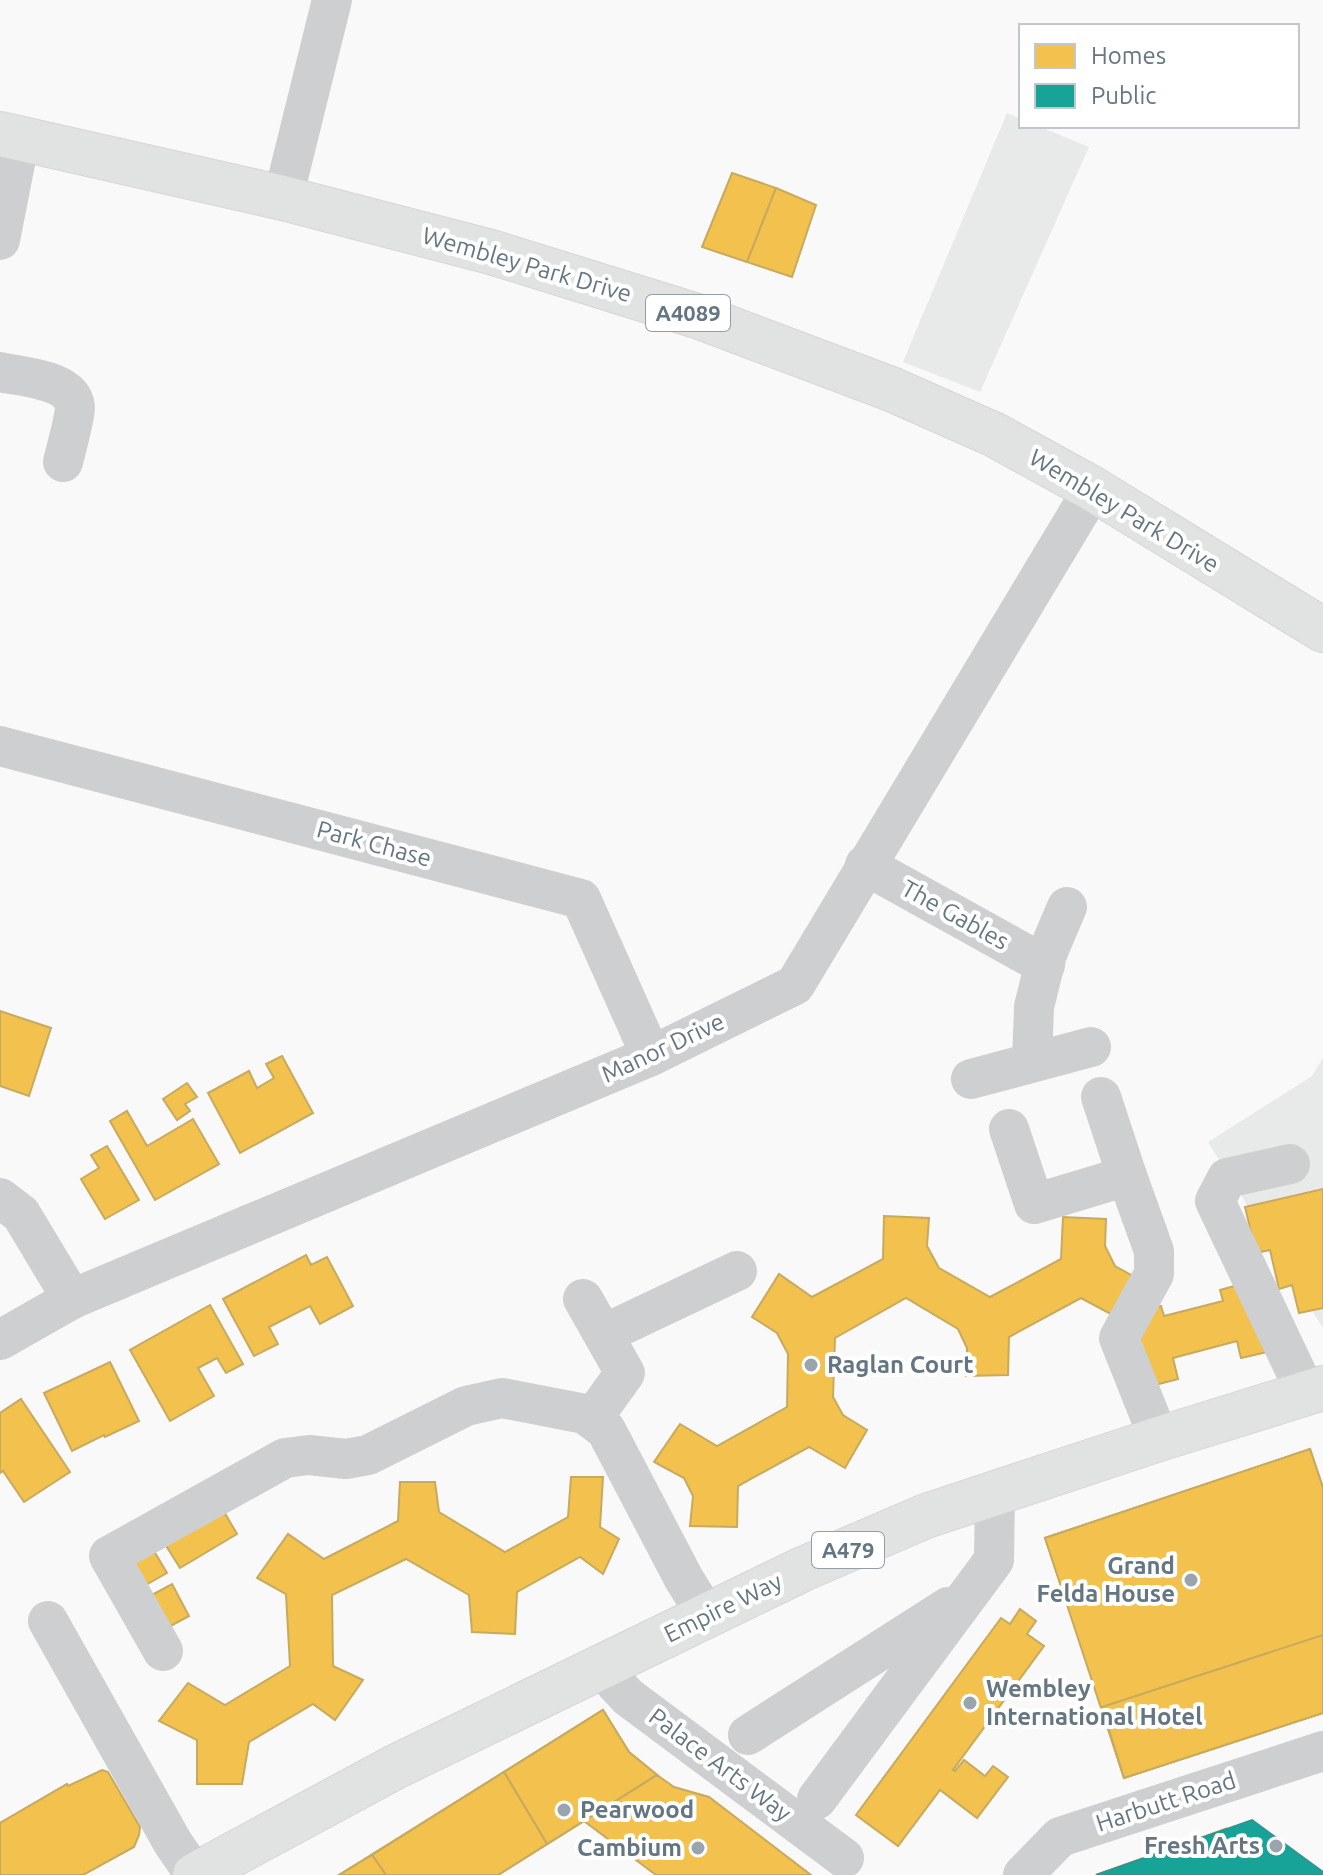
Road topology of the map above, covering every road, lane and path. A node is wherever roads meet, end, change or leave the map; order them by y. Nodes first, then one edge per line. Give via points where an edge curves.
1 (332, 0) edge
2 (10, 136) edge
3 (283, 198) junction
4 (0, 240) edge
5 (0, 372) edge
6 (63, 462) dead end
7 (1093, 489) junction
8 (1323, 630) edge
9 (0, 746) edge
10 (865, 865) junction
11 (1067, 907) dead end
12 (1045, 965) junction
13 (1091, 1047) dead end
14 (651, 1056) junction
15 (1032, 1062) junction
16 (971, 1079) dead end
17 (1101, 1097) dead end
18 (1009, 1129) dead end
19 (1290, 1164) dead end
20 (1127, 1176) junction
21 (0, 1198) edge
22 (737, 1271) dead end
23 (72, 1299) junction
24 (583, 1299) dead end
25 (604, 1334) junction
26 (0, 1340) edge
27 (1314, 1391) edge
28 (592, 1419) junction
29 (1159, 1439) junction
30 (995, 1493) junction
31 (969, 1594) junction
32 (707, 1616) junction
33 (48, 1621) dead end
34 (163, 1651) dead end
35 (609, 1663) junction
36 (748, 1735) dead end
37 (1323, 1751) edge
38 (817, 1799) dead end
39 (844, 1858) dead end
40 (195, 1875) edge
41 (1023, 1875) edge

1 - 3 street
2 - 3 main road, Wembley Park Drive / A4089
2 - 4 street
3 - 7 main road, Wembley Park Drive / A4089 via 491,252 697,316 891,389 995,435
5 - 6 street via 59,385 70,393 75,407
7 - 8 main road, Wembley Park Drive / A4089
7 - 10 street, Manor Drive
9 - 14 street, Park Chase via 581,899
10 - 12 street, The Gables
10 - 14 street, Manor Drive via 795,985
11 - 12 street
12 - 15 street via 1034,1007
13 - 15 street
14 - 23 street, Manor Drive
15 - 16 street
17 - 20 street
18 - 20 street via 1034,1204
19 - 27 street via 1227,1178 1215,1201
20 - 29 street via 1154,1251 1154,1274 1119,1338
21 - 23 street via 21,1214
22 - 25 street
23 - 26 street, Manor Drive
24 - 25 street
25 - 28 street via 625,1373
27 - 29 main road, Empire Way / A479
28 - 32 street via 606,1430
28 - 34 street via 502,1398 466,1406 368,1455 285,1458 109,1556
29 - 30 main road, Empire Way / A479
30 - 31 street via 994,1560
30 - 32 main road, Empire Way / A479 via 926,1516
31 - 36 street
31 - 38 street
32 - 35 main road, Empire Way / A479
33 - 40 street
35 - 39 street, Palace Arts Way via 615,1683 628,1697
35 - 40 main road, Empire Way / A479 via 395,1767
37 - 41 street, Harbutt Road via 1060,1837

